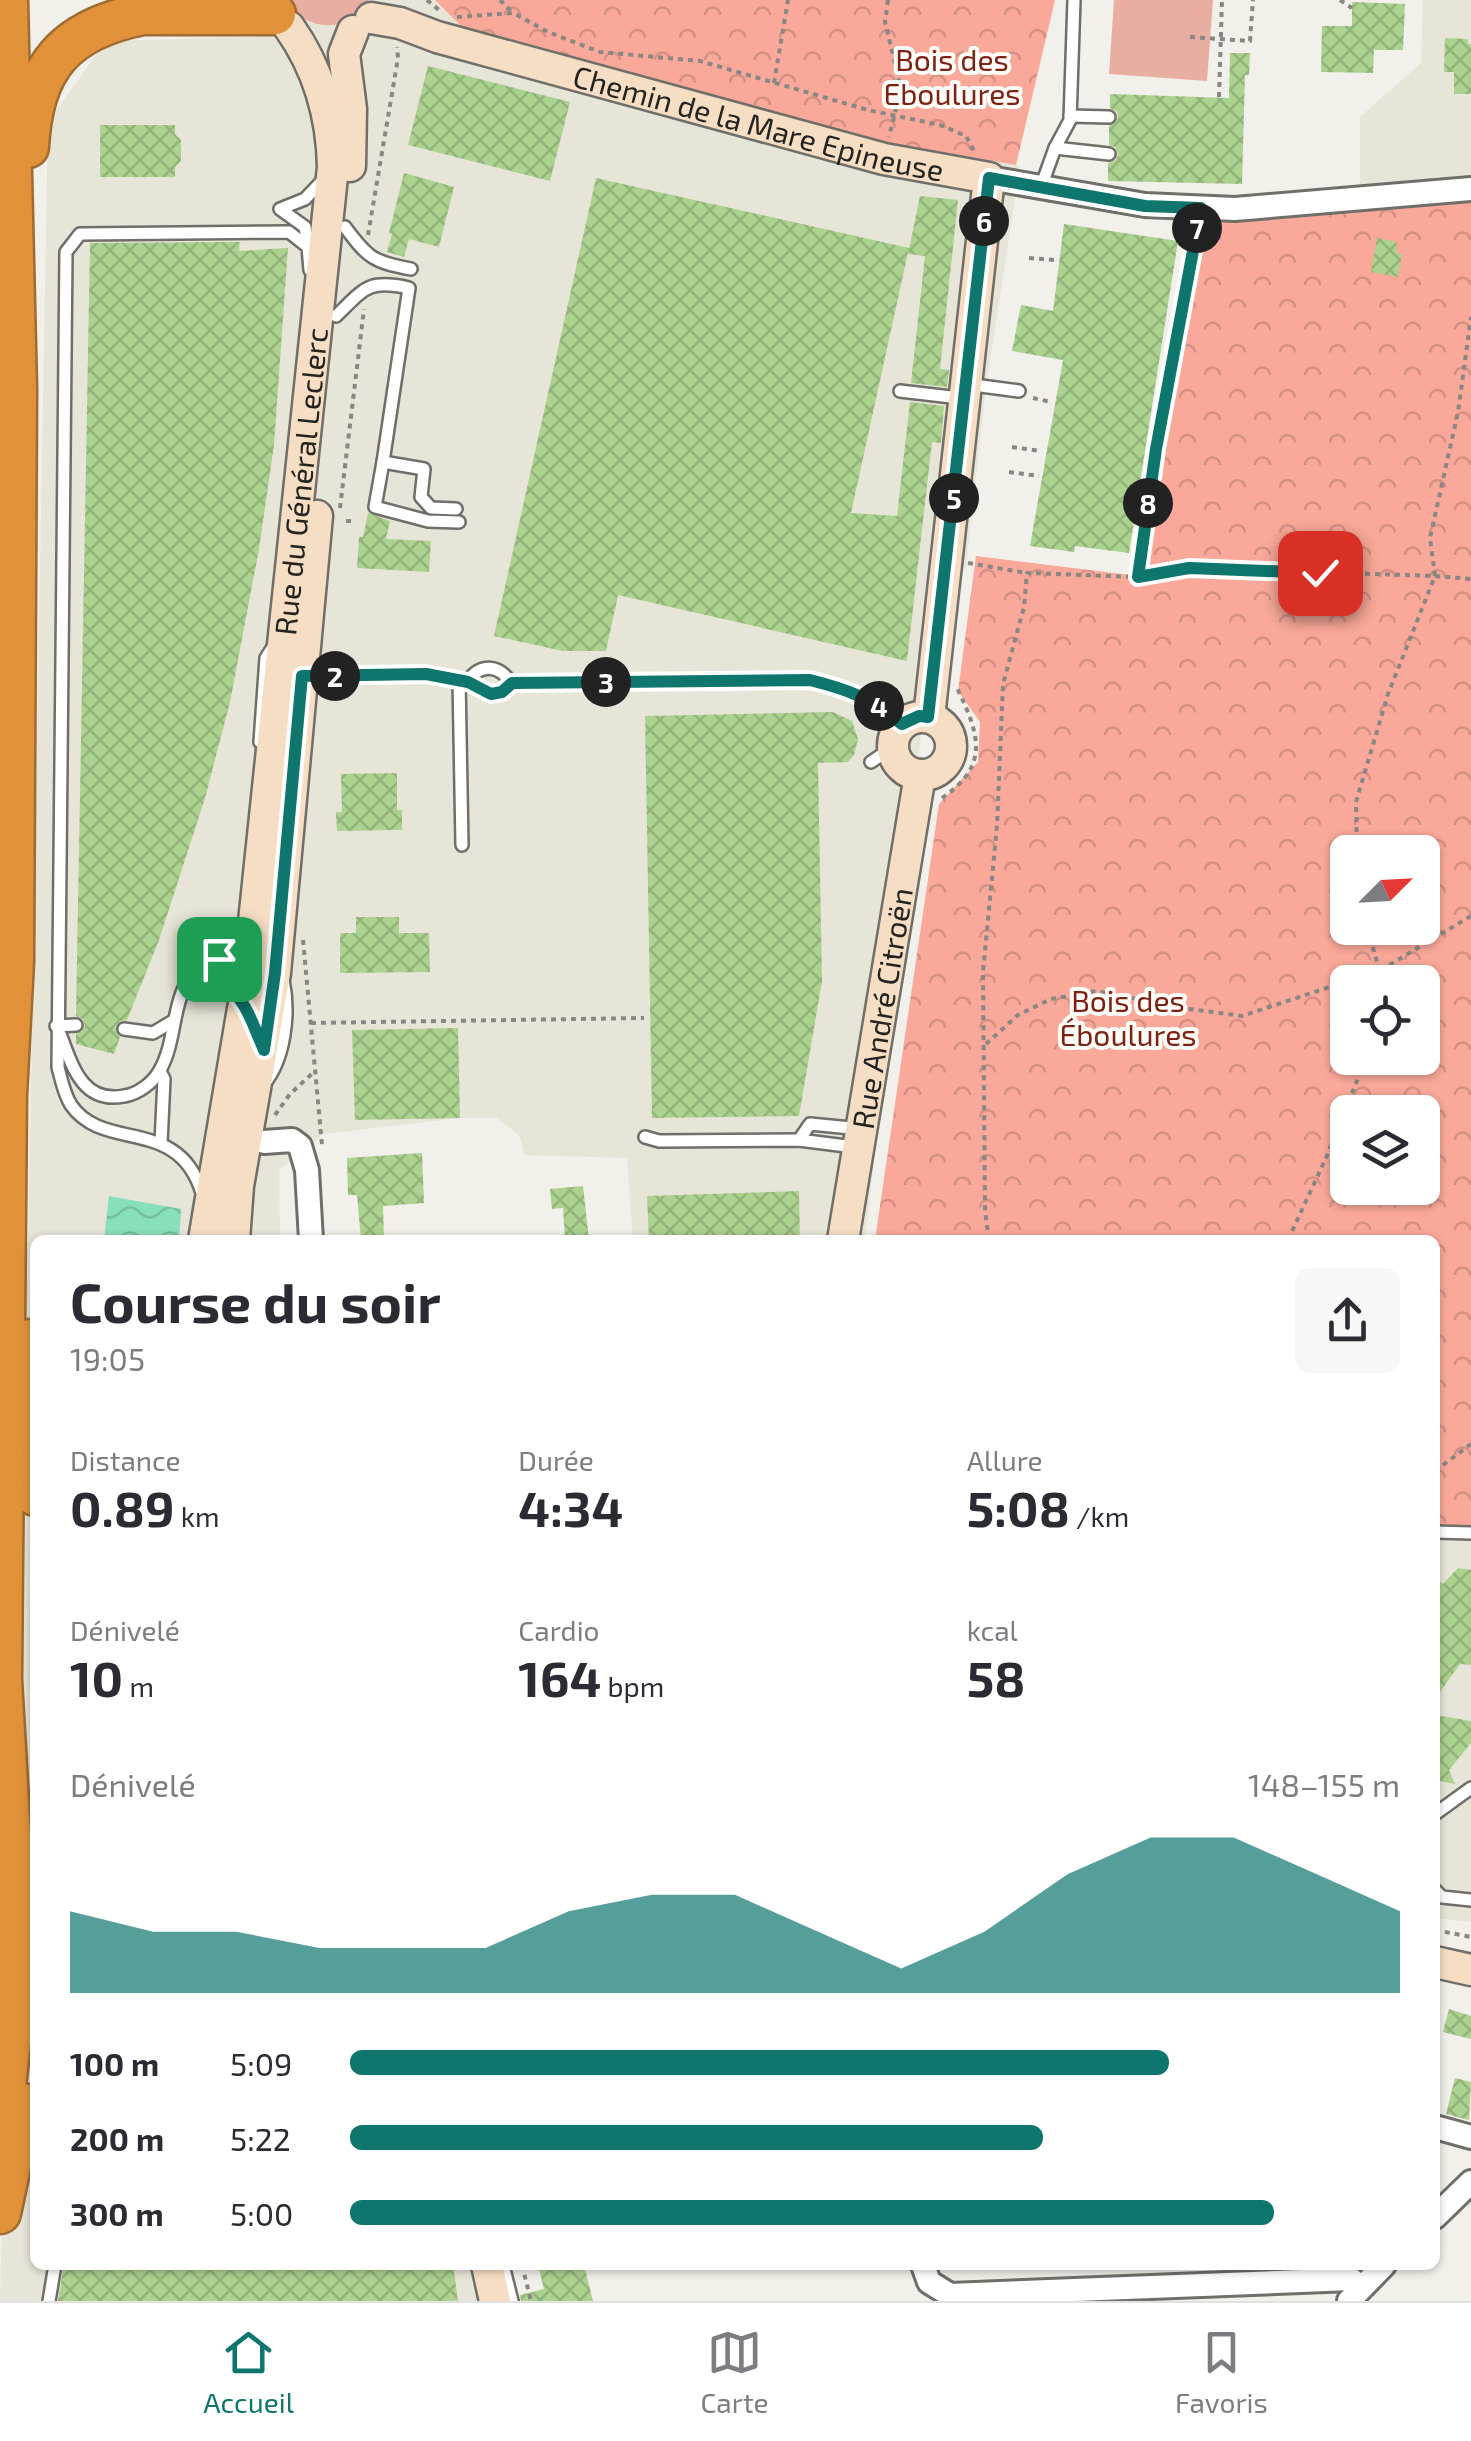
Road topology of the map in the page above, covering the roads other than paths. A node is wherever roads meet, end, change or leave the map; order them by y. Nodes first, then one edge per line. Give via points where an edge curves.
1 (8, 0) edge
2 (408, 0) edge
3 (1074, 0) edge
4 (276, 14) edge
5 (369, 16) edge
6 (465, 44) junction
7 (1070, 116) junction
8 (1110, 117) dead end
9 (1055, 148) junction
10 (1108, 154) dead end
11 (333, 167) junction
12 (984, 168) junction
13 (1042, 187) junction
14 (1471, 189) edge
15 (356, 235) junction
16 (308, 247) junction
17 (412, 270) dead end
18 (326, 322) junction
19 (16, 390) junction
20 (900, 391) dead end
21 (966, 392) junction
22 (1019, 393) road end
23 (383, 462) junction
24 (421, 496) junction
25 (456, 509) dead end
26 (417, 518) junction
27 (459, 522) dead end
28 (302, 676) junction
29 (463, 680) junction
30 (512, 683) junction
31 (898, 738) junction
32 (920, 775) junction
33 (462, 845) dead end
34 (258, 897) junction
35 (276, 947) junction
36 (13, 961) junction
37 (190, 976) junction
38 (244, 1003) junction
39 (173, 1020) junction
40 (76, 1025) dead end
41 (56, 1026) junction
42 (124, 1029) dead end
43 (264, 1050) junction
44 (160, 1072) junction
45 (254, 1096) junction
46 (645, 1136) dead end
47 (862, 1139) junction
48 (799, 1140) junction
49 (264, 1142) road end
50 (161, 1143) junction
51 (206, 1226) edge
52 (234, 1235) edge
53 (311, 1235) edge
54 (844, 1235) edge
55 (30, 1339) edge
56 (1440, 1532) edge
57 (1471, 1533) edge
58 (1471, 1788) edge
59 (1440, 1810) edge
60 (1440, 1895) edge
61 (1471, 1900) edge
62 (1440, 1963) edge
63 (1471, 1970) edge
64 (30, 2070) edge
65 (1440, 2128) edge
66 (0, 2129) edge
67 (1471, 2137) edge
68 (1471, 2182) edge
69 (1440, 2211) edge
70 (0, 2213) edge
71 (54, 2270) edge
72 (487, 2270) edge
73 (505, 2270) edge
74 (924, 2270) edge
75 (1379, 2270) edge
76 (1355, 2294) edge
77 (49, 2301) edge
78 (496, 2301) edge
79 (512, 2301) edge

1 - 19 highway
2 - 6 main road, Chemin de la Mare Epineuse
3 - 7 lane
4 - 5 main road, Chemin de la Mare Epineuse via 320,38
4 - 11 main road, Rue du Général Leclerc via 304,52 326,104
4 - 19 highway via 122,18 80,35 51,61 28,128
5 - 6 main road, Chemin de la Mare Epineuse
5 - 15 main road, Rue du Général Leclerc via 344,54
6 - 12 main road, Chemin de la Mare Epineuse via 884,159
7 - 8 lane
7 - 9 lane
9 - 10 lane
9 - 13 lane
11 - 16 lane via 306,199 280,209 305,227
11 - 18 main road, Rue du Général Leclerc
12 - 13 street, Chemin de la Mare Epineuse
12 - 21 main road
13 - 14 street, Chemin de la Mare Epineuse via 1145,206 1235,210
15 - 17 lane via 378,263
15 - 18 main road, Rue du Général Leclerc
16 - 18 lane
16 - 41 lane via 289,232 80,234 66,252
18 - 23 lane via 366,287 410,288
18 - 28 main road, Rue du Général Leclerc
18 - 34 main road, Rue du Général Leclerc
19 - 36 highway
20 - 21 lane
21 - 22 lane
21 - 31 main road
23 - 24 lane via 424,469
23 - 26 lane via 375,507
24 - 25 lane via 432,508
24 - 26 lane
26 - 27 lane
28 - 29 lane via 426,674
28 - 35 main road, Rue du Général Leclerc
29 - 30 lane via 491,694
29 - 30 lane via 488,668
29 - 33 lane
30 - 31 lane via 810,680 872,700
31 - 32 main road via 901,766
31 - 32 main road via 943,724 952,747 942,768
32 - 47 main road, Rue André Citroën
34 - 37 lane via 236,946
34 - 38 main road, Rue du Général Leclerc
35 - 43 main road, Rue du Général Leclerc
35 - 45 lane via 288,1002 276,1071
36 - 55 highway
36 - 66 highway via 1,1680 16,1999
37 - 38 lane via 218,979
37 - 39 lane
38 - 43 lane
38 - 51 main road, Rue du Général Leclerc
39 - 42 lane via 153,1033
39 - 44 lane
40 - 41 lane
41 - 44 lane via 79,1080 99,1096 135,1093
41 - 50 lane via 58,1067 72,1106 97,1124
43 - 45 main road, Rue du Général Leclerc
44 - 50 lane
45 - 52 main road, Rue du Général Leclerc
46 - 48 lane
47 - 48 lane
47 - 48 lane via 810,1124
47 - 54 main road, Rue André Citroën
49 - 53 street via 292,1140 300,1146
50 - 51 lane via 191,1165
56 - 57 lane
58 - 59 lane
60 - 61 lane
62 - 63 main road
64 - 70 highway
65 - 67 street
68 - 69 street
71 - 77 lane
72 - 78 main road
73 - 79 lane
74 - 76 street via 928,2282 950,2295 1350,2279
75 - 76 street

